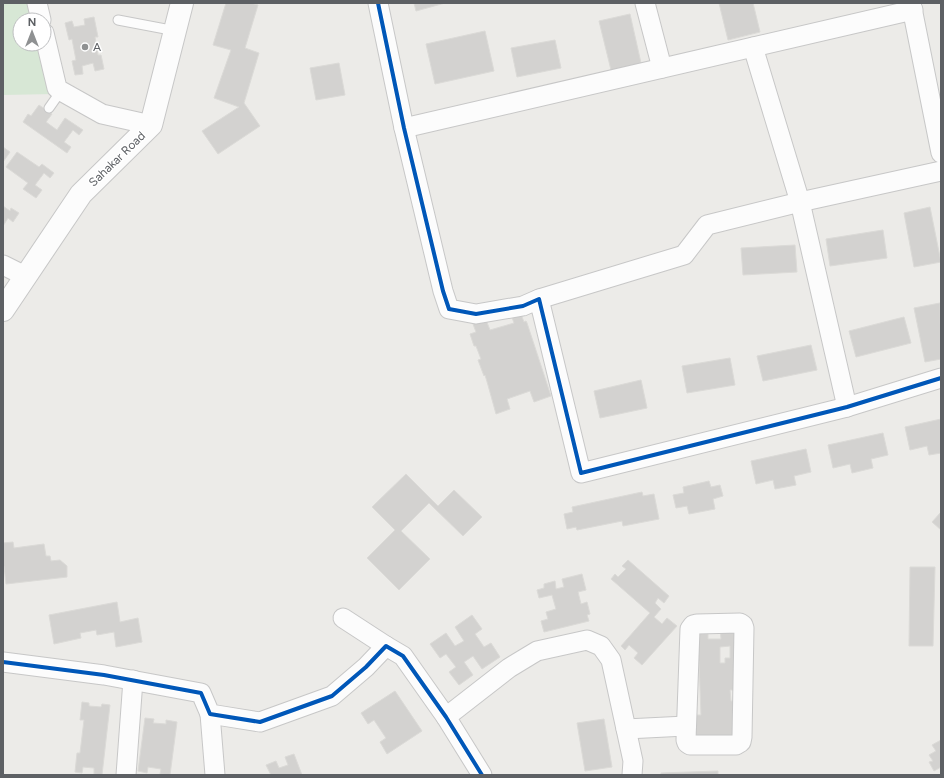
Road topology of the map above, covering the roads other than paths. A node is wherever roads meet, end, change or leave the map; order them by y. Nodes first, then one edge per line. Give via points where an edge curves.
1 (182, 3) edge
2 (378, 3) edge
3 (645, 3) edge
4 (912, 6) edge
5 (118, 20) dead end
6 (176, 31) junction
7 (753, 47) junction
8 (49, 52) edge
9 (662, 68) junction
10 (61, 91) junction
11 (49, 108) dead end
12 (151, 125) junction
13 (404, 128) junction
14 (941, 153) edge
15 (941, 171) edge
16 (800, 202) junction
17 (3, 265) edge
18 (25, 276) junction
19 (539, 299) junction
20 (3, 310) edge
21 (941, 378) edge
22 (847, 407) junction
23 (343, 618) dead end
24 (386, 646) junction
25 (3, 662) edge
26 (133, 680) junction
27 (210, 714) junction
28 (446, 717) junction
29 (686, 726) junction
30 (626, 729) junction
31 (126, 775) edge
32 (215, 775) edge
33 (482, 775) edge
34 (632, 775) edge

1 - 6 street, Sahakar Road
2 - 13 street
3 - 9 street
4 - 7 street
4 - 14 street
5 - 6 lane
6 - 12 street, Sahakar Road
7 - 9 street
7 - 16 street
8 - 10 street
9 - 13 street
10 - 11 lane
10 - 12 street via 102,114
12 - 18 street, Sahakar Road via 81,194
13 - 19 street via 449,309 476,314 523,306
15 - 16 street
16 - 19 street via 707,225 684,255
16 - 22 street
17 - 18 street
18 - 20 street, Sahakar Road
19 - 22 street via 581,473
21 - 22 street
23 - 24 street
24 - 27 street via 332,696 260,722
24 - 28 street via 403,656
25 - 26 street
26 - 27 street via 201,693
26 - 31 street
27 - 32 street
28 - 30 street via 509,668 537,651 587,640 601,646 611,660
28 - 33 street
29 - 29 street via 690,629 697,624 740,623 743,625 741,742 736,745 690,745 686,740
29 - 30 street
30 - 34 street via 633,761

